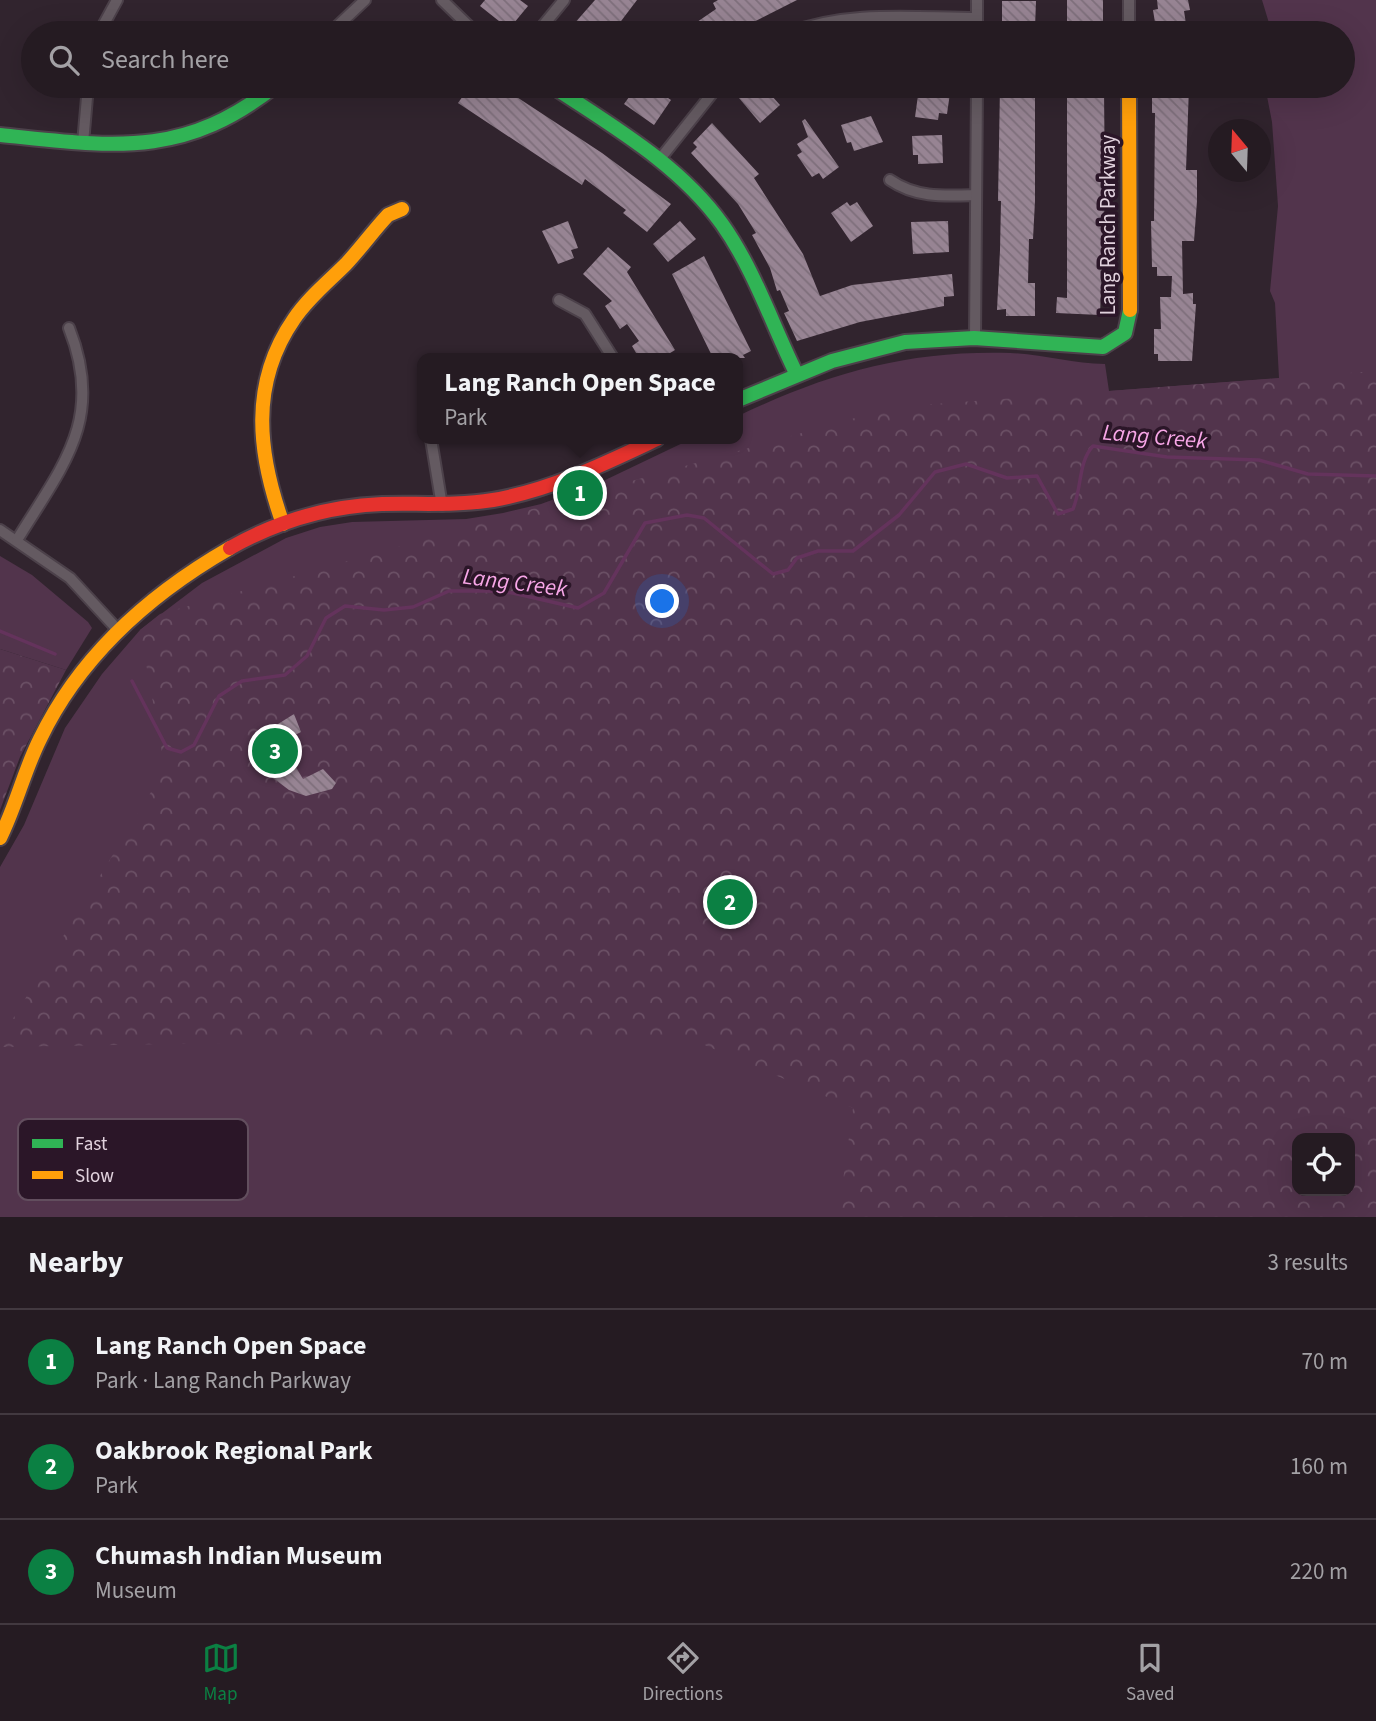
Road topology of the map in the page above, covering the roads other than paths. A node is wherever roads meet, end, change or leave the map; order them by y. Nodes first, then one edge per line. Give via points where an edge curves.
1 (117, 0) edge
2 (365, 0) edge
3 (442, 0) edge
4 (564, 0) edge
5 (977, 0) edge
6 (1129, 0) edge
7 (977, 18) joint
8 (106, 21) edge
9 (343, 21) edge
10 (464, 21) edge
11 (547, 21) edge
12 (829, 21) edge
13 (1129, 21) edge
14 (87, 98) edge
15 (258, 98) edge
16 (570, 98) edge
17 (708, 98) edge
18 (976, 98) edge
19 (1129, 98) edge
20 (0, 135) edge
21 (83, 143) junction
22 (660, 159) junction
23 (890, 180) dead end
24 (975, 195) junction
25 (402, 209) dead end
26 (559, 300) dead end
27 (69, 328) dead end
28 (975, 337) junction
29 (610, 353) edge
30 (796, 373) junction
31 (743, 397) edge
32 (432, 444) edge
33 (646, 444) edge
34 (442, 506) junction
35 (283, 524) junction
36 (0, 530) edge
37 (18, 540) junction
38 (117, 629) junction
39 (0, 838) edge

1 - 8 street
2 - 9 street
3 - 10 street
4 - 11 street
5 - 7 street
6 - 13 street
7 - 12 street
14 - 21 street
15 - 21 street via 198,134 125,146
16 - 22 street
17 - 22 street
18 - 24 street
19 - 28 street, Lang Ranch Parkway via 1129,328 1119,340 1103,346
20 - 21 street
22 - 30 street via 723,225
23 - 24 street via 919,194
24 - 28 street
25 - 35 street via 388,215 311,299 282,338 270,364 260,404 259,441 266,481
26 - 29 street via 584,314
27 - 37 street via 83,374 80,424 68,456
28 - 30 street, Lang Ranch Parkway via 885,345
30 - 31 street, Lang Ranch Parkway
32 - 34 street
33 - 34 street via 546,487
34 - 35 street via 348,507
35 - 38 street via 189,575
36 - 37 street
37 - 38 street via 70,578
38 - 39 street via 55,711 31,757

